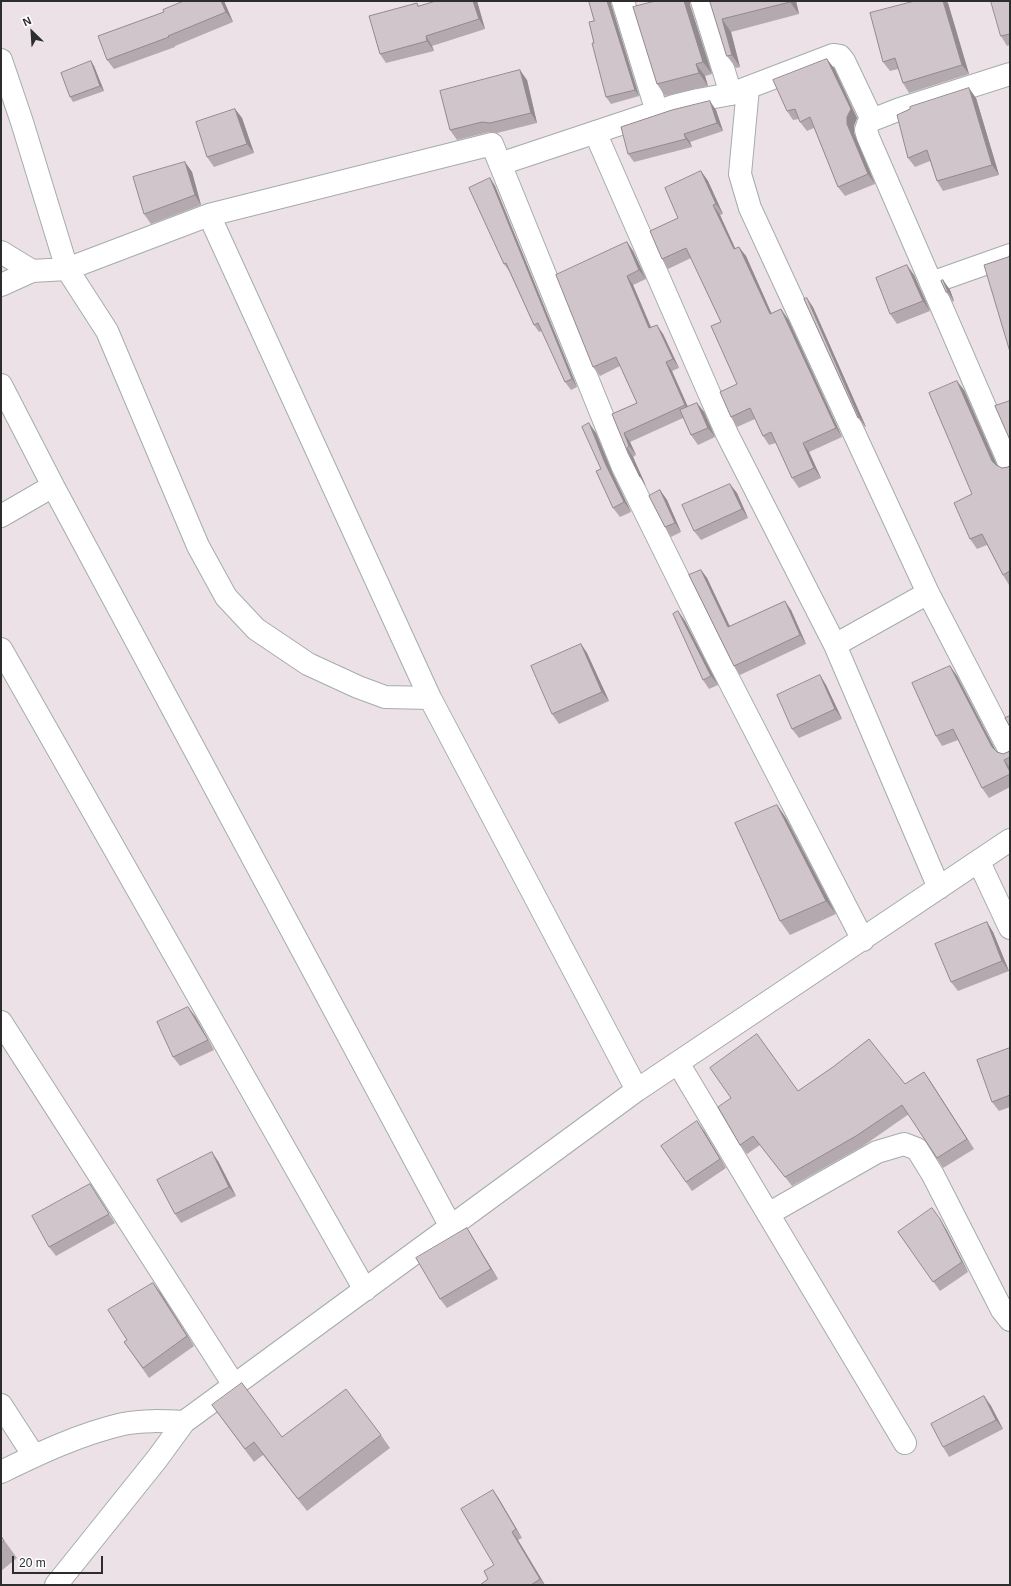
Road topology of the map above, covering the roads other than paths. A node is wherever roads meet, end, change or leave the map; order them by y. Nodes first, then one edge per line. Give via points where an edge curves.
1 (623, 1) edge
2 (702, 1) edge
3 (1, 60) edge
4 (1010, 74) edge
5 (740, 91) junction
6 (657, 112) junction
7 (872, 120) junction
8 (595, 132) junction
9 (500, 164) junction
10 (210, 215) junction
11 (1, 252) edge
12 (1010, 255) edge
13 (67, 270) junction
14 (32, 271) junction
15 (931, 284) junction
16 (1, 285) edge
17 (1, 385) edge
18 (1010, 464) edge
19 (53, 486) junction
20 (1, 516) edge
21 (928, 593) junction
22 (835, 645) junction
23 (1, 650) edge
24 (430, 698) junction
25 (1010, 751) edge
26 (1010, 840) edge
27 (979, 862) junction
28 (939, 888) junction
29 (1010, 928) edge
30 (863, 940) junction
31 (1, 1022) edge
32 (678, 1063) junction
33 (637, 1090) junction
34 (768, 1214) junction
35 (451, 1227) junction
36 (365, 1290) junction
37 (1010, 1320) edge
38 (234, 1386) junction
39 (1, 1405) edge
40 (184, 1422) junction
41 (905, 1443) dead end
42 (34, 1456) junction
43 (1, 1472) edge
44 (56, 1585) edge

1 - 6 street
2 - 5 street
3 - 13 street
4 - 7 street
5 - 6 street
5 - 7 street via 833,55 840,56
5 - 21 street via 740,174 750,208
6 - 8 street
7 - 15 street via 866,130 868,137
8 - 9 street
8 - 22 street via 727,434
9 - 10 street via 492,144
9 - 30 street via 623,467 716,655
10 - 13 street
10 - 24 street
11 - 14 street
12 - 15 street
13 - 14 street
13 - 24 street via 107,331 198,546 226,597 256,629 308,664 385,697
14 - 16 street
15 - 18 street
17 - 19 street
19 - 20 street
19 - 35 street
21 - 22 street
21 - 25 street
22 - 28 street
23 - 36 street
24 - 33 street
26 - 27 street
27 - 28 street
27 - 29 street
28 - 30 street
30 - 32 street
31 - 38 street
32 - 33 street
32 - 34 street
33 - 35 street
34 - 37 street via 877,1152 904,1144 917,1149 933,1175 1002,1310
34 - 41 street
35 - 36 street
36 - 38 street
38 - 40 street
39 - 42 street
40 - 42 street via 151,1421 124,1424 87,1434
40 - 44 street
42 - 43 street

